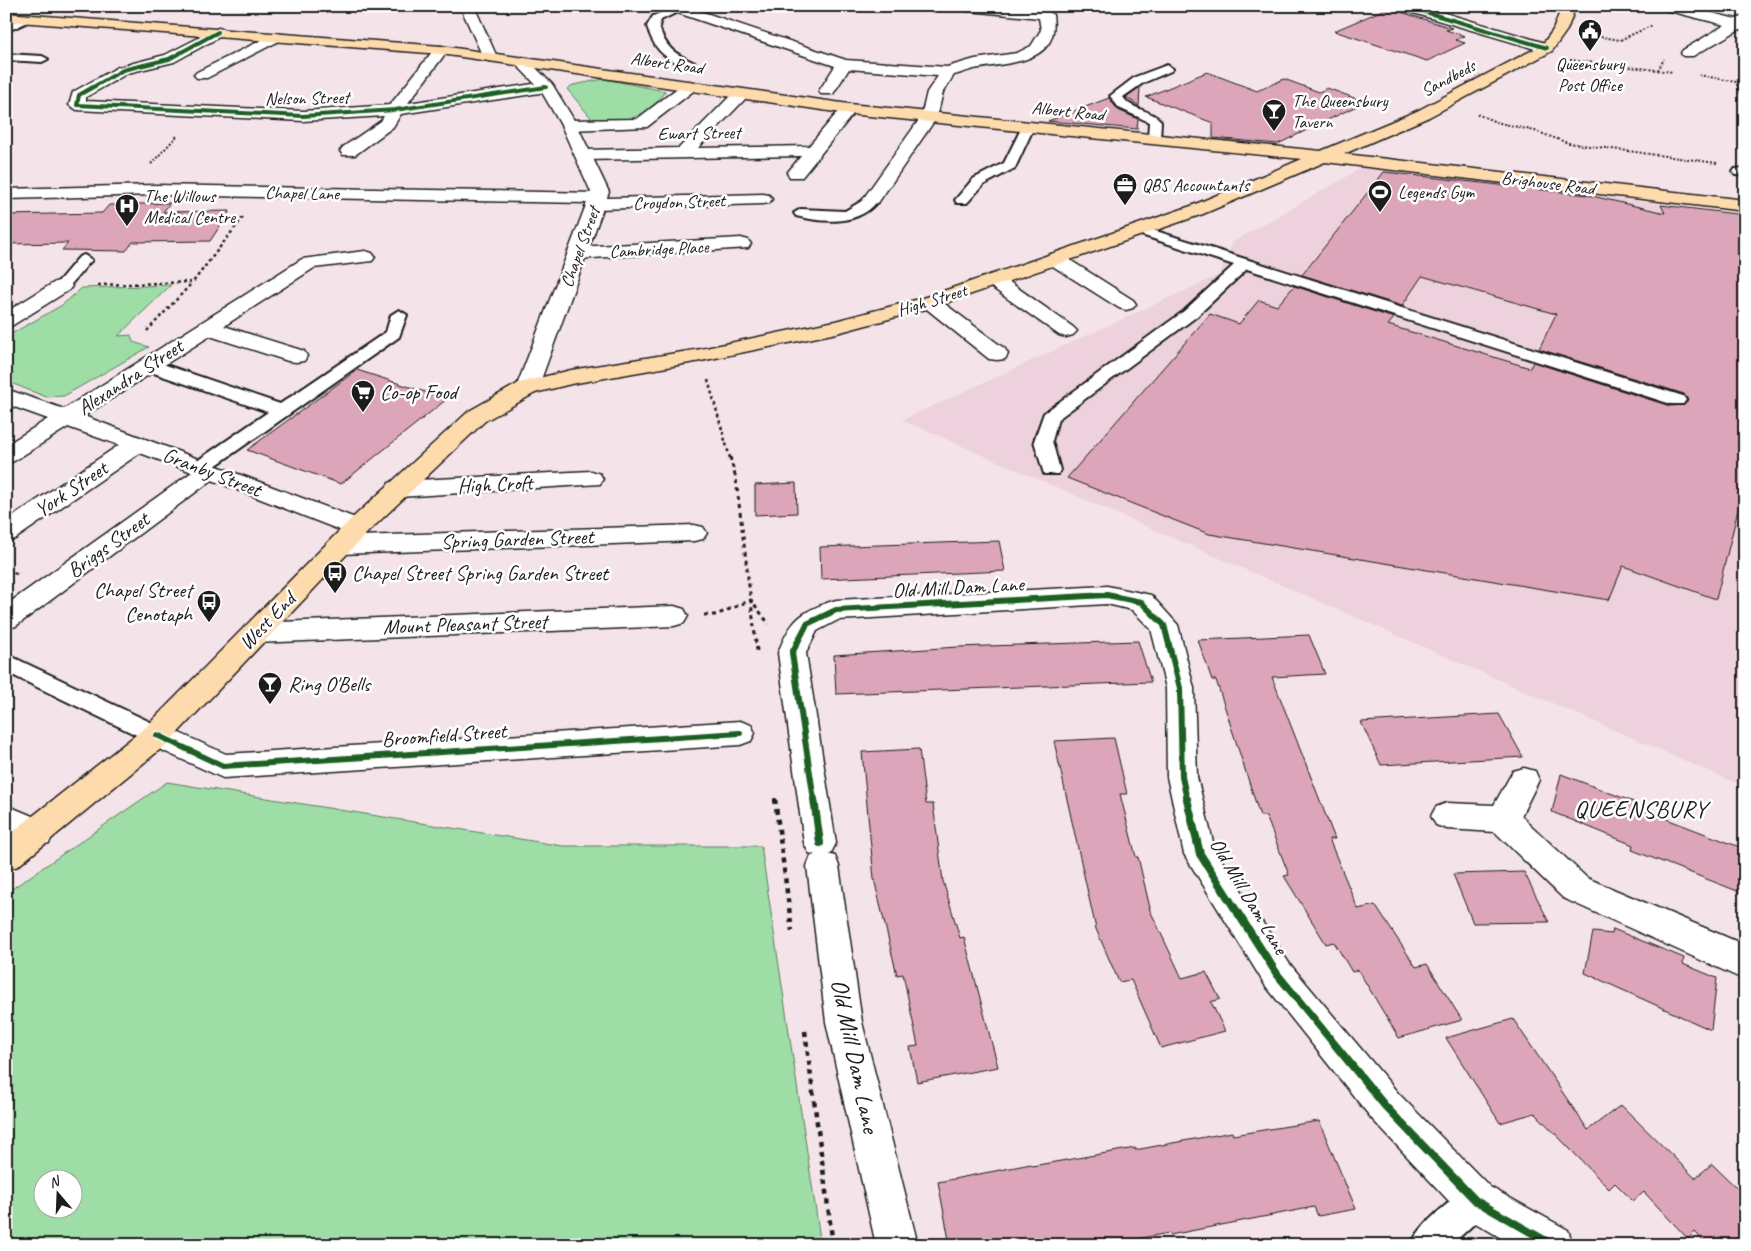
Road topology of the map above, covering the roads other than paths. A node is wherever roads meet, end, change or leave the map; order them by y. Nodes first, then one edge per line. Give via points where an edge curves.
1 (467, 6) edge
2 (1405, 6) edge
3 (1569, 6) edge
4 (1666, 6) edge
5 (967, 7) edge
6 (675, 8) edge
7 (6, 17) edge
8 (26, 19) junction
9 (1742, 23) edge
10 (6, 29) edge
11 (218, 32) junction
12 (276, 37) junction
13 (442, 50) junction
14 (1543, 51) junction
15 (1688, 53) dead end
16 (6, 56) edge
17 (490, 57) junction
18 (42, 59) dead end
19 (522, 62) junction
20 (844, 64) junction
21 (691, 65) dead end
22 (1166, 70) dead end
23 (948, 72) junction
24 (202, 75) dead end
25 (690, 86) junction
26 (546, 87) junction
27 (827, 91) dead end
28 (741, 94) junction
29 (849, 109) junction
30 (395, 110) junction
31 (929, 117) junction
32 (569, 125) junction
33 (1028, 127) junction
34 (1154, 139) junction
35 (349, 151) dead end
36 (814, 151) junction
37 (684, 153) junction
38 (584, 155) junction
39 (1321, 156) junction
40 (796, 173) dead end
41 (6, 194) edge
42 (763, 199) dead end
43 (872, 199) joint
44 (962, 200) dead end
45 (597, 201) junction
46 (1745, 206) edge
47 (801, 213) dead end
48 (1140, 230) junction
49 (741, 244) dead end
50 (577, 253) junction
51 (365, 257) dead end
52 (1055, 259) junction
53 (84, 260) dead end
54 (1245, 263) junction
55 (994, 280) junction
56 (62, 286) joint
57 (930, 302) junction
58 (1126, 304) dead end
59 (399, 316) dead end
60 (6, 321) edge
61 (207, 328) junction
62 (1066, 331) dead end
63 (997, 354) dead end
64 (296, 356) dead end
65 (148, 365) junction
66 (527, 388) junction
67 (6, 396) edge
68 (1677, 400) dead end
69 (282, 411) junction
70 (66, 418) junction
71 (136, 444) junction
72 (6, 456) edge
73 (205, 469) junction
74 (1051, 470) dead end
75 (591, 480) dead end
76 (398, 489) junction
77 (6, 533) edge
78 (694, 533) dead end
79 (349, 536) junction
80 (674, 616) road end
81 (6, 620) edge
82 (255, 633) junction
83 (6, 662) edge
84 (740, 733) dead end
85 (158, 734) junction
86 (1524, 780) dead end
87 (1447, 816) dead end
88 (6, 818) edge
89 (1503, 819) junction
90 (38, 833) junction
91 (6, 856) edge
92 (1745, 964) edge
93 (1476, 1201) junction
94 (897, 1245) edge
95 (1426, 1245) edge
96 (1552, 1245) edge

1 - 17 street
2 - 14 street
3 - 14 main road, Sandbeds via 1560,30
4 - 9 street
5 - 23 street via 1046,15 1048,30 1037,49 1021,58 975,64
6 - 20 street
6 - 21 lane via 657,18 653,26 657,42 662,50
7 - 8 main road, Albert Road
8 - 10 lane
8 - 11 main road, Albert Road
9 - 15 street
11 - 12 main road, Albert Road
11 - 30 street, Nelson Street via 169,59 123,70 79,96 77,105 303,116
12 - 13 main road, Albert Road
12 - 24 street
13 - 17 main road, Albert Road
13 - 30 street
14 - 39 main road, Sandbeds via 1422,114
16 - 18 lane
17 - 19 main road, Albert Road
19 - 25 main road, Albert Road
19 - 26 street, Chapel Street
20 - 23 street
20 - 27 street
22 - 34 lane via 1139,80 1116,96 1119,103 1149,115 1155,121
23 - 31 street via 935,92
25 - 28 main road, Albert Road
25 - 32 street via 641,124
26 - 30 street, Nelson Street
26 - 32 street, Chapel Street
28 - 29 main road, Albert Road
28 - 37 street
29 - 31 main road, Albert Road
29 - 36 street
30 - 35 street via 387,124
31 - 33 main road, Albert Road
31 - 43 street
32 - 38 street, Chapel Street
33 - 34 main road, Albert Road
33 - 44 lane via 1010,166 978,182
34 - 39 main road, Albert Road
36 - 37 street, Ewart Street
36 - 40 street
37 - 38 street, Ewart Street
38 - 45 street, Chapel Street via 600,192
39 - 46 main road, Brighouse Road
39 - 48 main road, High Street via 1196,210
41 - 45 street, Chapel Lane via 128,191
42 - 45 street, Croydon Street
43 - 47 lane via 862,210 849,216
45 - 50 street, Chapel Street
48 - 52 main road, High Street
48 - 54 lane
49 - 50 street, Cambridge Place
50 - 66 street, Chapel Street
51 - 61 street, Alexandra Street via 309,263
52 - 55 main road, High Street
52 - 58 street
53 - 56 lane
54 - 68 lane
54 - 74 lane via 1190,314 1050,417 1043,441
55 - 57 main road, High Street
55 - 62 street
56 - 60 street
57 - 63 street
57 - 66 main road, High Street via 837,327
59 - 69 lane via 392,334
61 - 64 street
61 - 65 street, Alexandra Street
65 - 69 lane
65 - 70 street, Alexandra Street
66 - 76 main road, West End via 477,416
67 - 70 street, Granby Street
69 - 73 lane
70 - 71 street, Granby Street
70 - 72 street, Alexandra Street
71 - 73 street, Granby Street
71 - 77 street, York Street
73 - 79 street, Granby Street
73 - 81 street, Briggs Street
75 - 76 street, High Croft
76 - 79 main road, West End
78 - 79 street, Spring Garden Street
79 - 82 main road, West End
80 - 82 street, Mount Pleasant Street
82 - 85 main road, West End
83 - 85 lane
84 - 85 street, Broomfield Street via 223,766
85 - 90 main road, West End
86 - 89 street
87 - 89 street
88 - 90 street
89 - 92 street via 1575,888
90 - 91 main road, West End
93 - 94 street, Old Mill Dam Lane via 1385,1106 1277,974 1200,854 1182,776 1180,688 1164,625 1141,602 1107,595 836,610 810,618 792,653 844,1022
93 - 95 lane
93 - 96 street, Old Mill Dam Lane

